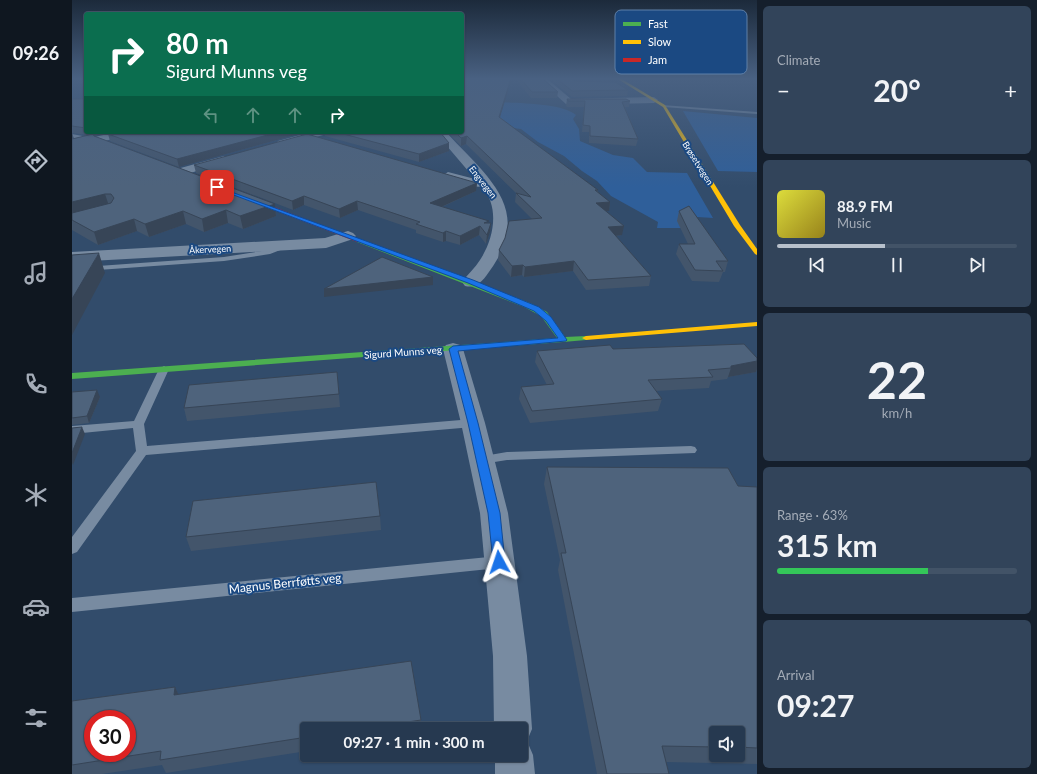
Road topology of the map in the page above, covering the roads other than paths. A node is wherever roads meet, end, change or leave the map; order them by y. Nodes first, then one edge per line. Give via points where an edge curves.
1 (669, 114) edge
2 (127, 134) edge
3 (442, 134) edge
4 (72, 136) edge
5 (325, 137) edge
6 (102, 143) junction
7 (72, 145) edge
8 (274, 145) edge
9 (232, 157) edge
10 (178, 171) joint
11 (439, 173) edge
12 (192, 178) edge
13 (486, 183) junction
14 (239, 196) edge
15 (348, 236) junction
16 (286, 245) junction
17 (757, 253) edge
18 (72, 257) edge
19 (72, 262) edge
20 (471, 282) junction
21 (757, 324) edge
22 (563, 340) junction
23 (453, 349) junction
24 (164, 369) junction
25 (72, 376) edge
26 (473, 423) junction
27 (138, 424) junction
28 (72, 430) edge
29 (691, 450) dead end
30 (142, 451) junction
31 (482, 460) junction
32 (72, 548) edge
33 (499, 562) junction
34 (72, 604) edge
35 (513, 722) edge
36 (514, 762) edge
37 (515, 774) edge

1 - 17 street, Brøsetvegen via 737,226
2 - 6 street
3 - 13 street, Engvegen
4 - 6 lane
5 - 8 street via 306,136
6 - 7 street
9 - 10 street
10 - 12 street
11 - 13 street via 470,182
13 - 20 street, Engvegen via 500,206 501,224 488,264
14 - 15 street
15 - 16 street, Åkervegen via 326,243
15 - 20 street
16 - 18 street, Åkervegen
16 - 19 lane via 270,252 224,259 98,268
20 - 22 street via 537,309 549,319
21 - 22 street, Sigurd Munns veg
22 - 23 street, Sigurd Munns veg
23 - 24 street, Sigurd Munns veg
23 - 26 street
24 - 25 street, Sigurd Munns veg
24 - 27 lane
26 - 30 lane
26 - 31 street
27 - 28 lane
27 - 30 lane
29 - 31 lane via 507,456
30 - 32 lane
31 - 33 street via 494,513
33 - 34 lane, Magnus Berrføtts veg
33 - 35 street via 510,656
36 - 37 street

